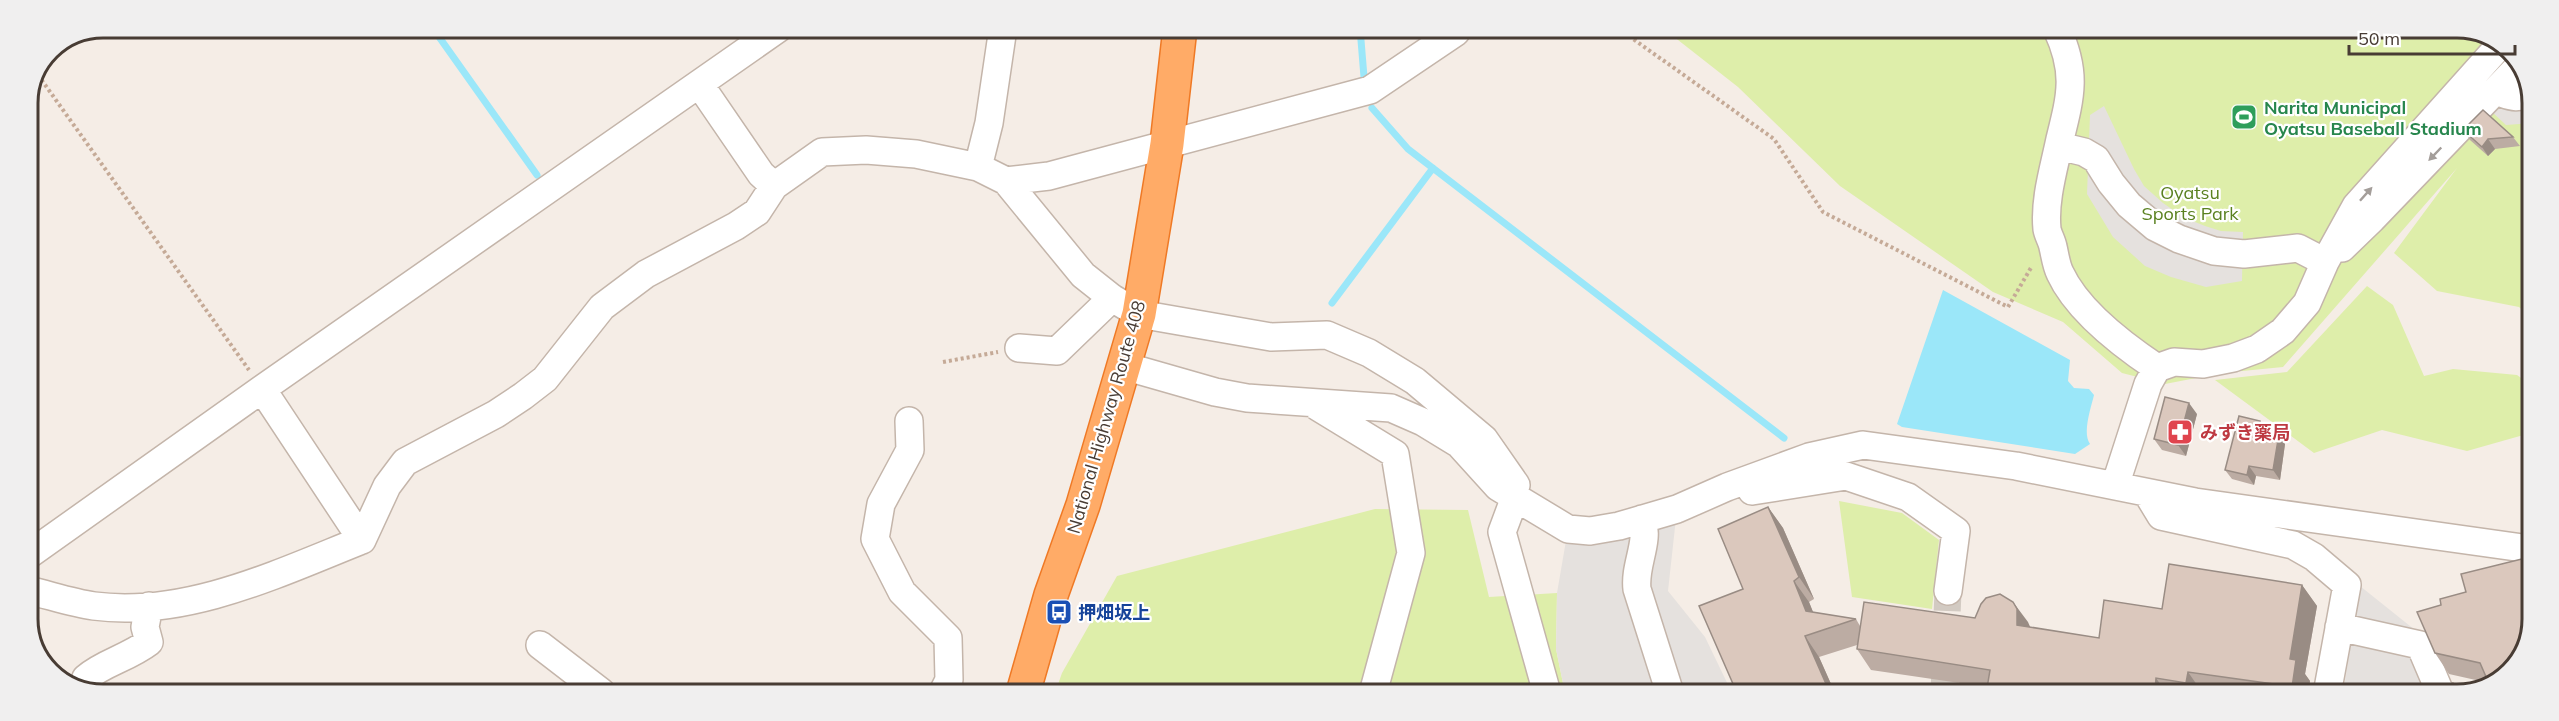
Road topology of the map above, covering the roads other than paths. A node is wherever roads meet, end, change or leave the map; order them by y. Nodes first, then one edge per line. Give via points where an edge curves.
1 (765, 38) edge
2 (1002, 38) edge
3 (1179, 38) edge
4 (1447, 38) edge
5 (2060, 38) edge
6 (2495, 50) edge
7 (2514, 71) edge
8 (700, 85) junction
9 (2495, 91) junction
10 (2521, 97) edge
11 (1167, 144) junction
12 (2059, 146) junction
13 (978, 167) junction
14 (1006, 181) junction
15 (774, 186) junction
16 (2325, 262) junction
17 (1126, 306) junction
18 (1019, 348) road end
19 (1124, 366) junction
20 (2157, 368) junction
21 (262, 389) junction
22 (1314, 404) junction
23 (909, 421) dead end
24 (2115, 486) junction
25 (1727, 487) junction
26 (2147, 493) junction
27 (1523, 502) junction
28 (1642, 519) junction
29 (362, 540) junction
30 (38, 548) edge
31 (2522, 548) edge
32 (1635, 575) junction
33 (1948, 591) tunnel mouth
34 (38, 593) edge
35 (1052, 595) junction
36 (149, 606) junction
37 (2339, 627) junction
38 (540, 645) dead end
39 (86, 681) edge
40 (591, 684) edge
41 (947, 684) edge
42 (1014, 684) edge
43 (1026, 684) edge
44 (1375, 684) edge
45 (1544, 684) edge
46 (1667, 684) edge
47 (1681, 684) edge
48 (2329, 684) edge
49 (2437, 684) edge

1 - 8 street
2 - 13 street
3 - 11 highway, National Highway Route 408
4 - 11 street via 1370,90
5 - 12 street via 2071,72
16 -> 6 street via 2356,206
7 - 9 street
8 - 15 street via 761,174
8 - 21 street
9 - 10 street
9 -> 16 street via 2373,219
11 - 14 street via 1049,176
11 - 17 highway, National Highway Route 408
12 - 16 street via 2096,159 2129,206 2155,227 2179,239 2214,251 2244,254 2298,248
12 - 20 street via 2048,202 2048,230 2060,273 2079,302 2128,349
13 - 14 street
13 - 15 street via 916,154 822,152
14 - 17 street via 1083,275
15 - 29 street via 750,217 646,274 602,307 544,379 523,396 405,462 387,486
16 - 20 street via 2307,303 2283,331 2257,349 2203,364 2174,362
17 - 18 street via 1057,351
17 - 19 highway, National Highway Route 408
17 - 27 street via 1271,337 1327,335 1369,353 1415,381 1484,439
19 - 22 street via 1215,392
19 - 35 highway, National Highway Route 408
20 - 24 street via 2148,384
21 - 29 street
21 - 30 street
22 - 27 street via 1390,408 1423,422 1459,444 1498,487
22 - 44 street via 1395,454 1411,553
23 - 41 street via 910,450 881,504 875,539 902,592 948,638
24 - 25 street via 2016,466 1863,445 1809,457
24 - 26 street
25 - 28 street
25 - 33 street via 1753,491 1846,476 1908,497 1956,531
26 - 31 street
26 - 37 street via 2161,516 2293,545 2314,557 2347,585
27 - 28 street via 1568,529 1590,531
27 - 45 street via 1502,532
28 - 32 street via 1646,532
29 - 36 street via 220,594
32 - 46 street
32 - 47 street via 1644,582
34 - 36 street via 93,606
35 - 42 street
35 - 43 highway, National Highway Route 408
36 - 39 street via 145,627 148,642 132,655 94,671
37 - 48 street
37 - 49 street via 2420,645
38 - 40 street

